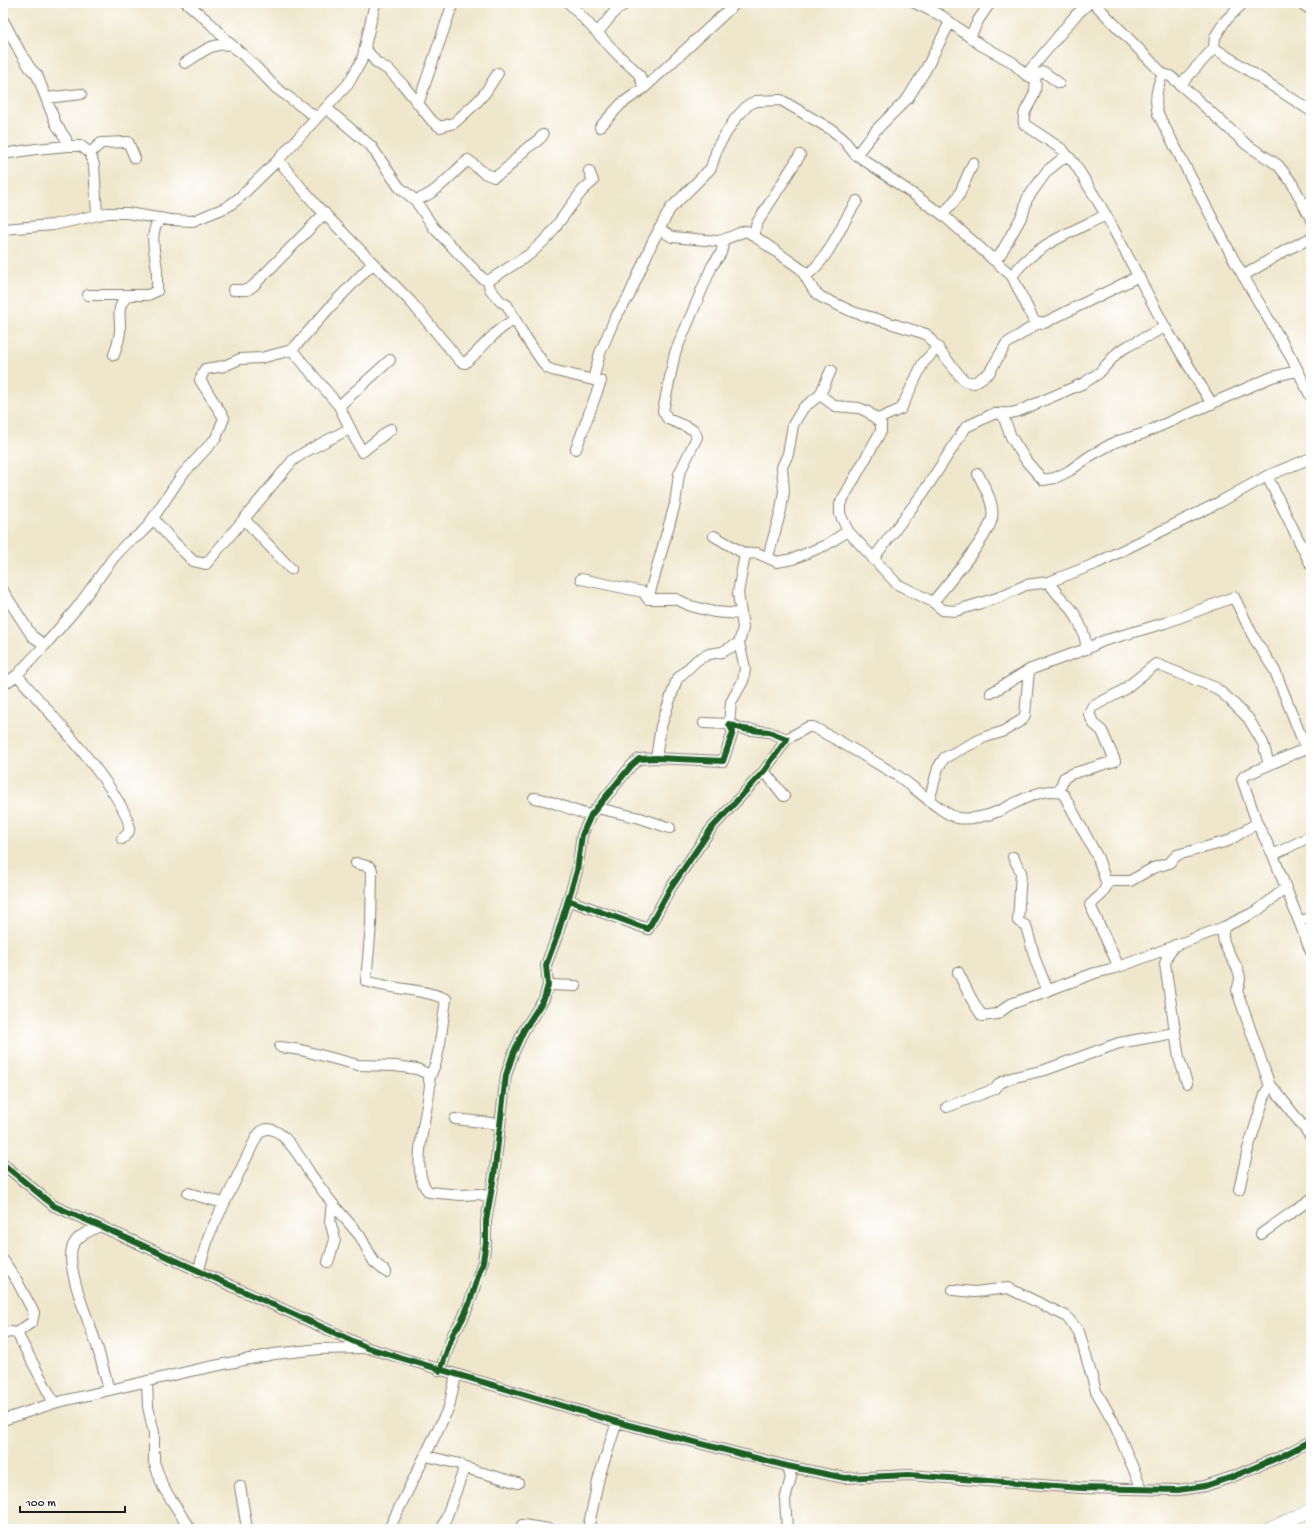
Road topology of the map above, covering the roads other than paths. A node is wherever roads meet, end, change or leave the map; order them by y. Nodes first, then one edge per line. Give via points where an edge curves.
1 (187, 3) edge
2 (375, 3) edge
3 (453, 3) edge
4 (569, 3) edge
5 (627, 3) edge
6 (736, 3) edge
7 (915, 3) edge
8 (990, 3) edge
9 (1089, 3) edge
10 (1094, 3) edge
11 (1243, 3) edge
12 (1301, 3) edge
13 (615, 6) edge
14 (1311, 10) edge
15 (3, 20) edge
16 (950, 22) junction
17 (598, 32) junction
18 (970, 37) junction
19 (231, 44) junction
20 (364, 48) junction
21 (1214, 48) junction
22 (185, 63) dead end
23 (498, 73) dead end
24 (1163, 74) junction
25 (1030, 77) junction
26 (1059, 83) dead end
27 (1180, 85) junction
28 (644, 88) junction
29 (81, 94) dead end
30 (46, 98) junction
31 (418, 104) junction
32 (326, 108) junction
33 (1311, 111) edge
34 (317, 118) junction
35 (600, 127) dead end
36 (543, 135) dead end
37 (101, 143) junction
38 (67, 146) junction
39 (81, 146) junction
40 (90, 153) junction
41 (3, 154) edge
42 (800, 155) dead end
43 (856, 155) junction
44 (1067, 155) junction
45 (136, 158) dead end
46 (278, 160) junction
47 (973, 163) dead end
48 (590, 171) dead end
49 (415, 200) junction
50 (856, 201) dead end
51 (325, 213) junction
52 (97, 214) junction
53 (942, 215) junction
54 (1106, 215) junction
55 (160, 218) junction
56 (1311, 219) edge
57 (3, 229) edge
58 (659, 229) junction
59 (752, 232) junction
60 (1311, 238) edge
61 (724, 240) junction
62 (992, 259) junction
63 (373, 263) junction
64 (802, 272) junction
65 (1012, 276) junction
66 (1139, 276) junction
67 (1243, 276) junction
68 (488, 281) junction
69 (233, 290) dead end
70 (88, 295) dead end
71 (128, 296) junction
72 (514, 320) junction
73 (1038, 323) junction
74 (1165, 327) junction
75 (938, 347) junction
76 (292, 350) junction
77 (114, 355) dead end
78 (390, 360) dead end
79 (831, 370) dead end
80 (1297, 371) junction
81 (594, 380) junction
82 (820, 395) junction
83 (1311, 397) edge
84 (1212, 404) junction
85 (338, 406) junction
86 (1002, 413) junction
87 (878, 419) junction
88 (349, 429) junction
89 (391, 429) dead end
90 (576, 449) dead end
91 (1311, 458) edge
92 (978, 474) dead end
93 (1267, 476) junction
94 (153, 518) junction
95 (244, 519) junction
96 (848, 531) junction
97 (714, 536) dead end
98 (745, 554) junction
99 (768, 557) junction
100 (873, 559) junction
101 (1311, 565) edge
102 (290, 569) dead end
103 (581, 579) dead end
104 (1049, 582) junction
105 (3, 591) edge
106 (648, 599) junction
107 (933, 602) junction
108 (740, 614) junction
109 (739, 643) junction
110 (45, 645) junction
111 (1086, 649) junction
112 (1029, 670) junction
113 (18, 675) junction
114 (3, 685) edge
115 (991, 693) dead end
116 (704, 723) dead end
117 (728, 724) junction
118 (787, 739) junction
119 (1309, 748) edge
120 (656, 758) junction
121 (1269, 765) junction
122 (764, 771) junction
123 (1059, 791) junction
124 (784, 796) dead end
125 (534, 798) dead end
126 (929, 800) junction
127 (594, 811) junction
128 (1257, 823) junction
129 (670, 828) dead end
130 (1311, 836) edge
131 (122, 839) dead end
132 (1273, 855) junction
133 (1013, 857) dead end
134 (356, 863) dead end
135 (1106, 881) junction
136 (1286, 888) junction
137 (568, 900) junction
138 (1311, 918) edge
139 (1299, 921) junction
140 (1224, 927) junction
141 (1175, 945) junction
142 (1311, 952) edge
143 (1119, 967) junction
144 (958, 972) dead end
145 (548, 985) junction
146 (576, 986) dead end
147 (1048, 991) junction
148 (1174, 1033) junction
149 (280, 1047) dead end
150 (430, 1077) junction
151 (1187, 1083) dead end
152 (1270, 1086) junction
153 (947, 1108) dead end
154 (455, 1119) dead end
155 (500, 1124) junction
156 (1311, 1137) edge
157 (4, 1166) edge
158 (1239, 1190) dead end
159 (188, 1193) dead end
160 (490, 1197) junction
161 (1311, 1199) edge
162 (223, 1203) junction
163 (332, 1203) junction
164 (100, 1226) junction
165 (1261, 1234) dead end
166 (3, 1260) edge
167 (328, 1262) dead end
168 (198, 1272) junction
169 (386, 1272) dead end
170 (953, 1290) dead end
171 (17, 1333) junction
172 (3, 1334) edge
173 (368, 1348) junction
174 (440, 1371) junction
175 (456, 1375) junction
176 (147, 1381) junction
177 (109, 1390) junction
178 (54, 1403) junction
179 (3, 1420) edge
180 (617, 1422) junction
181 (1311, 1441) edge
182 (426, 1456) junction
183 (787, 1466) junction
184 (462, 1467) junction
185 (518, 1483) dead end
186 (240, 1486) dead end
187 (1142, 1489) junction
188 (1311, 1510) edge
189 (522, 1525) dead end
190 (190, 1529) edge
191 (247, 1529) edge
192 (389, 1529) edge
193 (442, 1529) edge
194 (549, 1529) edge
195 (588, 1529) edge
196 (787, 1529) edge
197 (1270, 1529) edge

1 - 19 street
2 - 20 street
3 - 31 street
4 - 17 street
5 - 13 street
6 - 28 street
7 - 16 street
8 - 18 street
9 - 25 street via 1075,16
10 - 24 street
11 - 21 street via 1225,21 1215,36
12 - 14 street
13 - 17 street
15 - 30 street via 20,52 37,75
16 - 18 street
16 - 43 street via 908,98 876,130
17 - 28 street via 639,74
18 - 25 street via 1012,62
19 - 22 street via 220,43 211,46
19 - 34 street via 276,88
20 - 31 street via 376,62 390,72
20 - 32 street via 358,69
21 - 27 street
21 - 33 street
23 - 31 street via 485,92 454,123 440,127
24 - 27 street via 1170,76
24 - 67 street via 1155,101 1158,114
25 - 26 street via 1044,72
25 - 44 street via 1036,94 1023,115 1024,124
27 - 56 street via 1247,145 1278,165 1292,183
28 - 35 street via 621,104
29 - 30 street
30 - 38 street
32 - 34 street
32 - 49 street via 371,146 400,187
34 - 46 street
36 - 49 street via 539,142 527,148 501,174 494,177 484,173 468,160 435,191
37 - 39 street
37 - 40 street
37 - 45 street via 128,142
38 - 39 street
38 - 41 street
39 - 40 street
40 - 52 street via 94,165
42 - 59 street
43 - 53 street
43 - 58 street via 832,130 782,100 756,101 748,105 735,119 718,146 711,168 670,209
44 - 54 street
44 - 62 street via 1047,171 1027,199 1023,214 1000,255
46 - 51 street
46 - 55 street via 227,207 193,221
47 - 53 street via 959,195
48 - 68 street via 593,180 548,237 530,254
49 - 68 street via 434,228 482,278
50 - 64 street via 818,269 808,274
51 - 63 street
51 - 69 street via 253,286 247,290
52 - 55 street via 127,213
52 - 57 street via 53,226
53 - 62 street
54 - 65 street via 1042,247 1019,266
54 - 66 street
55 - 71 street via 153,240 157,272 156,291 148,295
58 - 61 street via 672,236
58 - 81 street via 629,296 615,318 600,353
59 - 61 street via 738,233
59 - 64 street
60 - 67 street
61 - 106 street via 721,253 712,266 675,353 663,412 668,419 694,430 697,437 678,474 675,504
62 - 65 street
63 - 72 street via 411,302 460,361 465,363 492,335
63 - 76 street via 330,306
64 - 75 street via 821,297 853,312 926,334
65 - 73 street via 1034,321
66 - 73 street via 1044,323
66 - 74 street
67 - 80 street
68 - 72 street via 490,289 500,301 508,305
70 - 71 street
71 - 77 street via 120,305 120,329
72 - 81 street via 546,366 552,370
73 - 75 street via 1006,344 989,373 974,383 960,376
74 - 84 street
74 - 86 street via 1118,352 1099,373 1084,382 1019,411
75 - 87 street via 923,363 901,409
76 - 85 street
76 - 94 street via 205,369 200,380 224,418 221,428 216,438 182,475
78 - 85 street
79 - 82 street
80 - 83 street
80 - 84 street via 1272,377
81 - 90 street via 601,381
82 - 87 street via 836,406 859,408
82 - 99 street via 802,408 793,425 788,454 782,467 784,491 781,510
84 - 86 street via 1142,434 1115,442 1069,471 1055,478 1043,480 1027,462
85 - 88 street
86 - 100 street via 993,414 966,427 923,492
87 - 96 street via 881,422 881,431 840,504 840,514
88 - 89 street via 362,452
88 - 95 street via 293,460
91 - 93 street
92 - 107 street via 992,506 992,518 980,541
93 - 101 street
93 - 104 street via 1095,564
94 - 95 street via 193,561 206,564
94 - 110 street via 139,535 114,557 76,609
95 - 102 street
96 - 99 street via 826,545 793,559 777,562
96 - 100 street
97 - 98 street
98 - 99 street via 757,553
98 - 108 street via 738,593
100 - 107 street via 897,584
103 - 106 street via 643,592
104 - 107 street via 1026,586 955,611 943,610
104 - 111 street via 1053,591 1072,611 1085,640
105 - 110 street via 32,636
106 - 108 street via 676,599 714,612
108 - 109 street via 743,628
109 - 117 street via 745,668 742,681 731,702
109 - 120 street via 697,660 677,679 661,726
110 - 113 street
111 - 112 street
111 - 119 street via 1234,597 1254,638 1275,671
112 - 115 street
112 - 126 street via 1025,715 1022,720 1002,732 985,737 944,758 938,768
113 - 114 street
113 - 131 street via 92,764 124,808 130,830
116 - 117 street
117 - 118 street via 743,729 769,732
117 - 120 street via 733,732 723,761
118 - 122 street
118 - 126 street via 808,727 813,727 846,744
119 - 121 street
120 - 127 street via 639,759 630,766
121 - 123 street via 1262,743 1248,718 1229,699 1216,688 1156,664 1122,691 1092,707 1089,714 1094,724 1102,731 1115,762 1071,774 1064,778
121 - 128 street via 1242,779
122 - 124 street
122 - 137 street via 711,829 670,888 648,929
123 - 126 street via 1026,797 998,811 971,818 956,818
123 - 135 street via 1064,795 1098,858
125 - 127 street via 547,799 581,813
127 - 129 street via 640,818
127 - 137 street via 582,835 577,871
128 - 132 street
128 - 135 street via 1228,840 1177,855 1169,863 1153,868 1130,881
130 - 132 street
132 - 136 street
133 - 147 street via 1021,872 1018,921 1026,926 1036,962
134 - 150 street via 370,866 372,870 366,982 376,986 429,992 446,999 436,1062
135 - 143 street via 1105,890 1090,905
136 - 139 street
136 - 140 street via 1257,911
137 - 145 street via 546,965
138 - 139 street
139 - 142 street
140 - 141 street
140 - 152 street via 1224,941 1240,978 1237,991
141 - 143 street
141 - 148 street via 1168,954 1165,964
143 - 147 street
144 - 147 street via 982,1016 997,1014 1011,1004
145 - 146 street
145 - 155 street via 544,999 524,1030 513,1054 506,1075
148 - 151 street
148 - 153 street via 1119,1043 1045,1070 1011,1078 995,1089
149 - 150 street via 358,1065 417,1069
150 - 160 street via 419,1149 420,1178 429,1192 479,1194
152 - 156 street
152 - 158 street via 1248,1149
154 - 155 street
155 - 160 street
157 - 164 street via 54,1206
159 - 162 street
160 - 174 street via 483,1261 469,1304 453,1334
161 - 165 street
162 - 163 street via 259,1132 264,1129 272,1129 288,1141
162 - 168 street
163 - 167 street via 330,1221 335,1240
163 - 169 street via 360,1236 374,1262
164 - 168 street
164 - 177 street via 78,1239 71,1254 75,1282
166 - 171 street via 34,1313 32,1322
168 - 173 street
170 - 187 street via 975,1292 1008,1288 1066,1316 1079,1332 1096,1390 1114,1421
171 - 172 street
171 - 178 street
173 - 174 street
173 - 176 street via 320,1349 274,1354
174 - 175 street
175 - 180 street
175 - 182 street via 449,1407
176 - 177 street
176 - 190 street via 148,1406 154,1433 154,1462 163,1487
177 - 178 street
178 - 179 street
180 - 183 street
180 - 195 street via 599,1477
181 - 187 street via 1282,1456 1205,1486 1178,1490
182 - 184 street via 460,1464
182 - 192 street
183 - 187 street via 845,1478 909,1474 1081,1488
183 - 196 street via 792,1477 785,1500
184 - 185 street
184 - 193 street via 463,1472
186 - 191 street
188 - 197 main road
189 - 194 street

